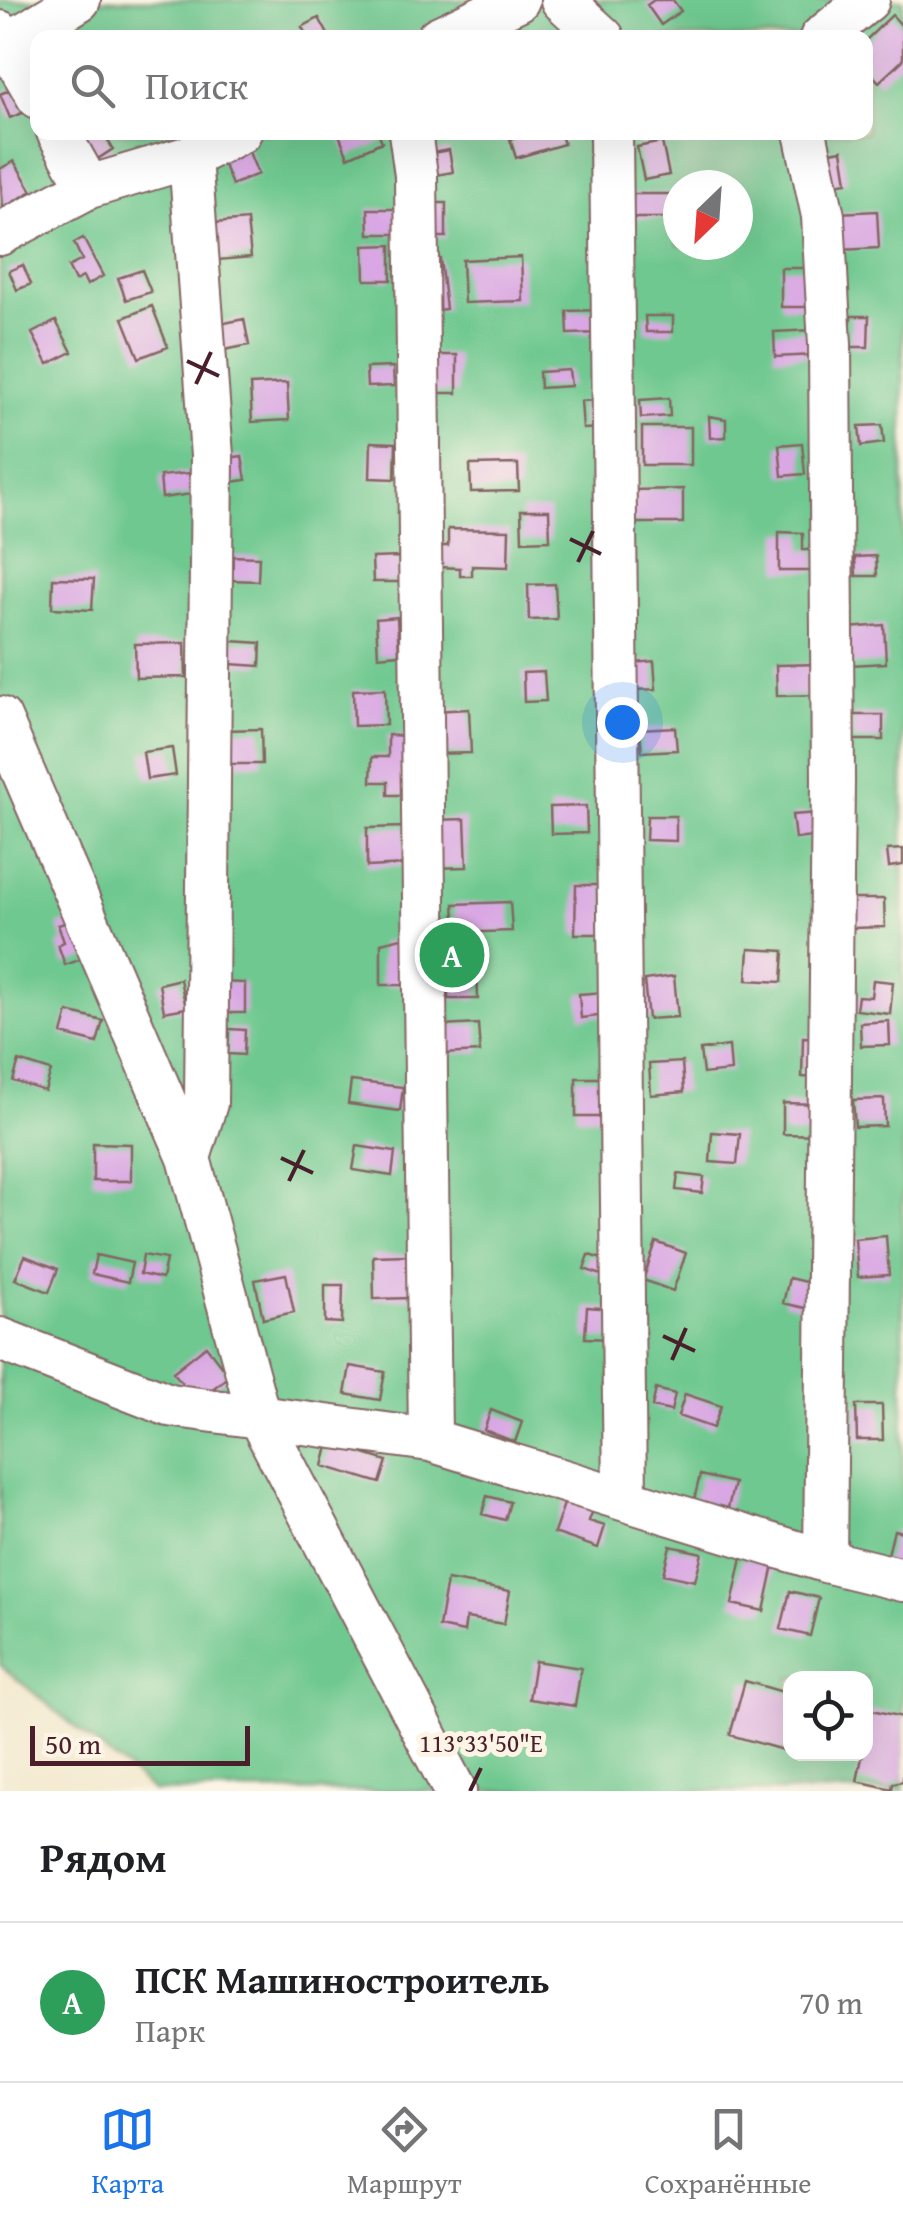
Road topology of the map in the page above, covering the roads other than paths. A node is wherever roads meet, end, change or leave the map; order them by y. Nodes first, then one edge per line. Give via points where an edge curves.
1 (79, 0) edge
2 (518, 0) edge
3 (562, 0) edge
4 (868, 0) edge
5 (455, 30) edge
6 (594, 30) edge
7 (831, 30) edge
8 (2, 42) edge
9 (30, 85) edge
10 (63, 140) edge
11 (224, 140) edge
12 (411, 140) edge
13 (612, 140) edge
14 (806, 140) edge
15 (190, 157) junction
16 (89, 187) junction
17 (0, 234) edge
18 (0, 718) edge
19 (189, 1158) junction
20 (0, 1339) edge
21 (259, 1417) junction
22 (430, 1440) junction
23 (625, 1499) junction
24 (825, 1561) junction
25 (903, 1580) edge
26 (455, 1791) edge

1 - 8 street
2 - 5 street
3 - 6 street
4 - 7 street
8 - 9 street
10 - 16 street
11 - 15 street
12 - 22 street
13 - 23 street
14 - 24 street via 824,216 830,345
15 - 16 street
15 - 19 street via 212,456 206,1103
16 - 17 street
18 - 19 street
19 - 21 street
20 - 21 street via 170,1405
21 - 22 street
21 - 26 street
22 - 23 street
23 - 24 street
24 - 25 street

